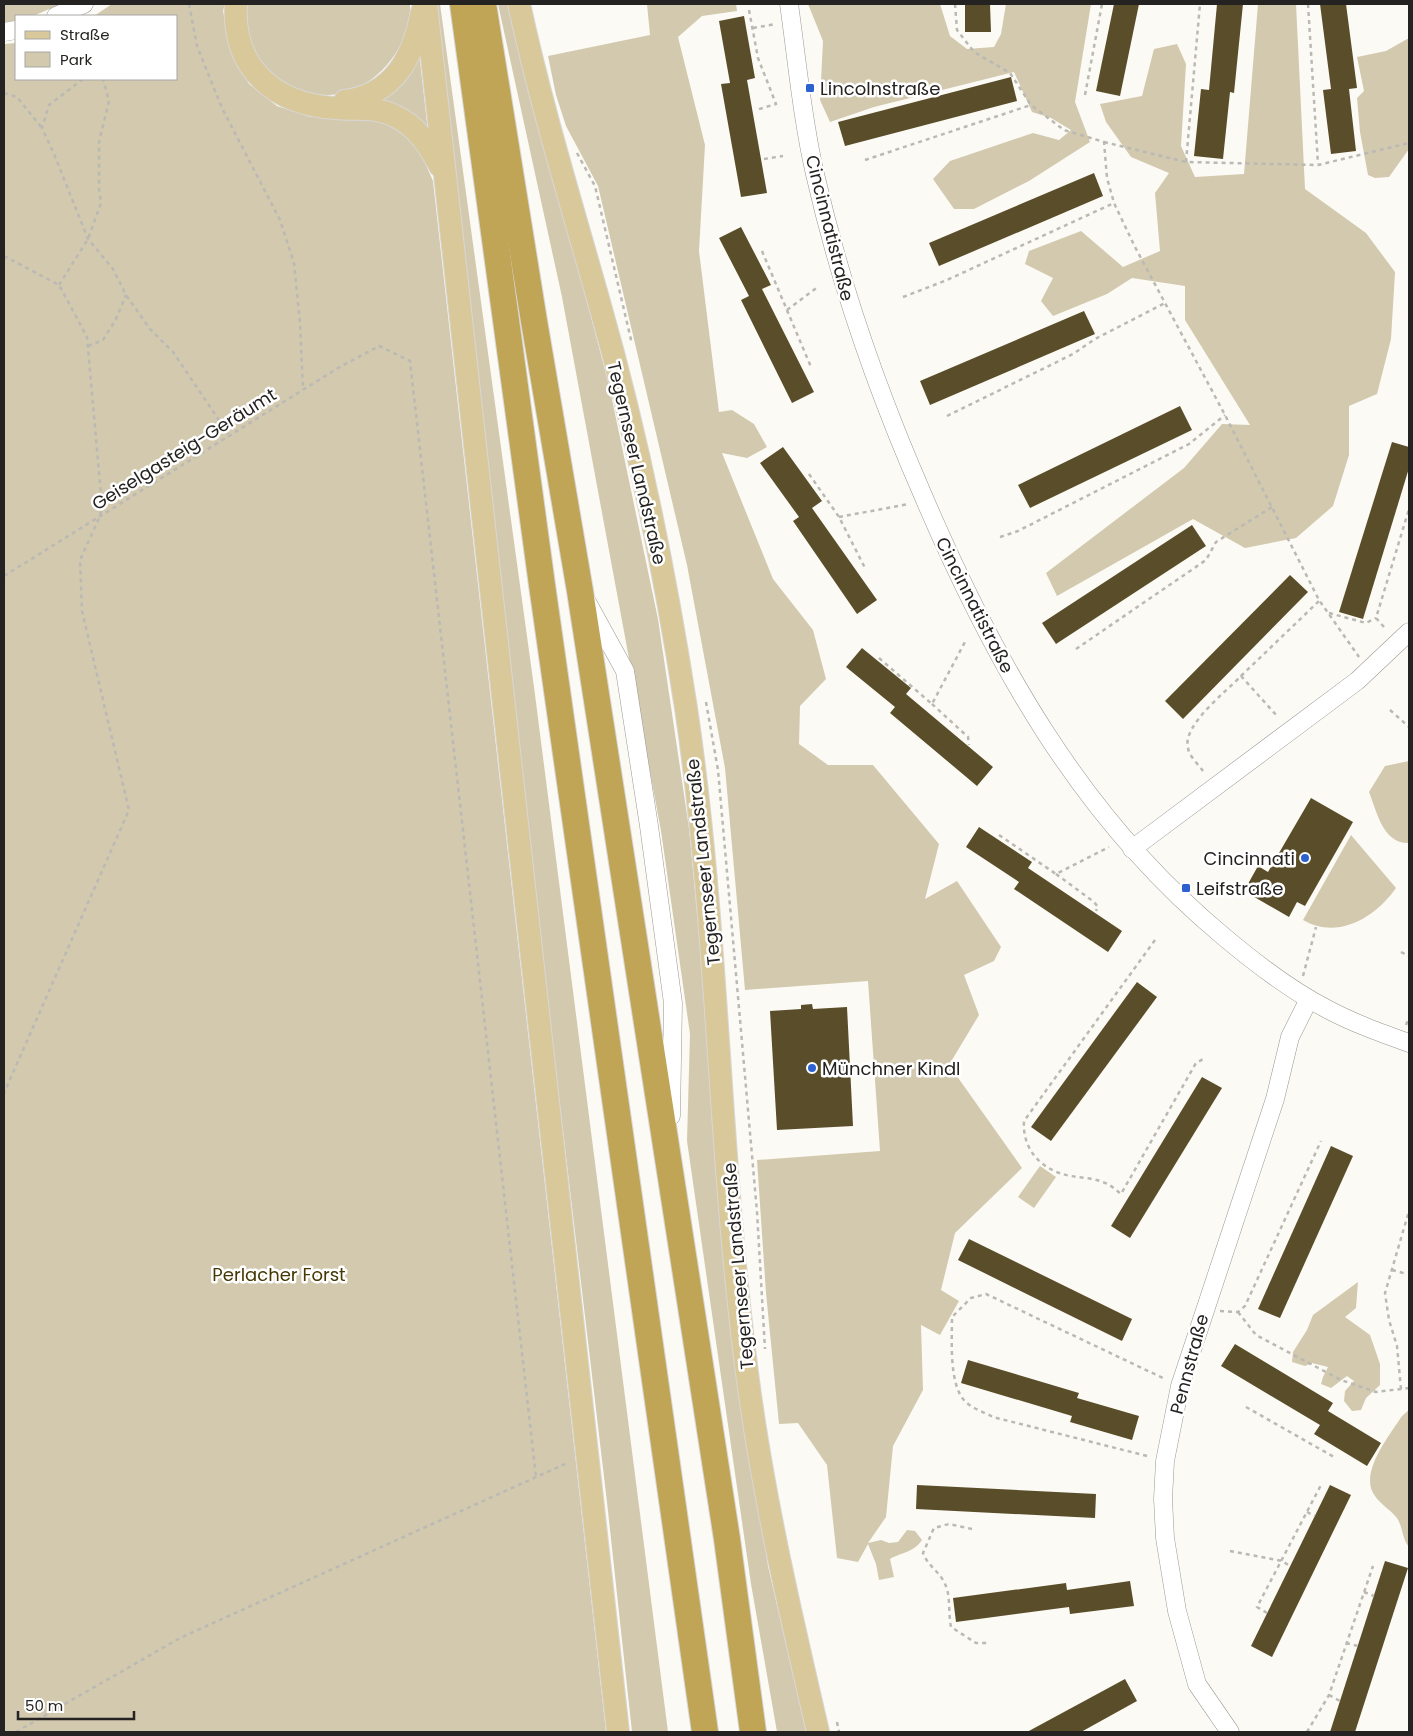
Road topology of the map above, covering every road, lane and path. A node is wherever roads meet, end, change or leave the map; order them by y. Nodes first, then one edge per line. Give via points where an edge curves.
1 (84, 4) edge
2 (189, 4) edge
3 (236, 4) edge
4 (425, 4) edge
5 (463, 4) edge
6 (484, 4) edge
7 (519, 4) edge
8 (789, 4) edge
9 (955, 4) edge
10 (1102, 4) edge
11 (1200, 4) edge
12 (1308, 4) edge
13 (749, 10) dead end
14 (58, 15) edge
15 (781, 23) dead end
16 (753, 28) junction
17 (82, 80) edge
18 (103, 80) edge
19 (4, 93) edge
20 (1085, 96) dead end
21 (1031, 105) junction
22 (315, 106) junction
23 (756, 110) dead end
24 (42, 128) junction
25 (1104, 142) junction
26 (1409, 143) edge
27 (783, 156) dead end
28 (764, 159) dead end
29 (864, 160) dead end
30 (1186, 162) junction
31 (1318, 165) junction
32 (444, 173) junction
33 (1114, 203) junction
34 (88, 239) junction
35 (762, 251) dead end
36 (4, 256) edge
37 (60, 285) junction
38 (819, 286) dead end
39 (126, 295) junction
40 (903, 298) dead end
41 (1165, 303) junction
42 (787, 310) junction
43 (88, 346) junction
44 (811, 367) dead end
45 (303, 389) junction
46 (1225, 415) junction
47 (947, 416) dead end
48 (229, 434) junction
49 (809, 474) dead end
50 (912, 504) dead end
51 (1272, 508) junction
52 (1409, 508) edge
53 (100, 516) junction
54 (839, 517) junction
55 (1000, 537) dead end
56 (865, 568) dead end
57 (4, 576) edge
58 (1319, 600) junction
59 (1328, 613) junction
60 (1376, 618) junction
61 (1384, 627) dead end
62 (1409, 632) edge
63 (966, 640) dead end
64 (1076, 649) dead end
65 (879, 658) dead end
66 (1363, 662) dead end
67 (1242, 676) junction
68 (932, 704) junction
69 (1390, 710) dead end
70 (1278, 717) dead end
71 (1409, 727) edge
72 (969, 745) dead end
73 (1203, 771) dead end
74 (999, 835) dead end
75 (1109, 847) dead end
76 (1132, 849) junction
77 (1056, 874) junction
78 (1096, 911) dead end
79 (1316, 927) dead end
80 (1155, 940) dead end
81 (1401, 952) dead end
82 (1409, 956) edge
83 (1302, 977) dead end
84 (1309, 999) junction
85 (1409, 1018) edge
86 (1407, 1035) edge
87 (1205, 1058) dead end
88 (5, 1085) edge
89 (4, 1093) edge
90 (1321, 1142) dead end
91 (1409, 1211) edge
92 (1409, 1216) edge
93 (1392, 1270) junction
94 (1407, 1274) dead end
95 (1203, 1310) junction
96 (1238, 1312) junction
97 (1180, 1386) junction
98 (1409, 1388) edge
99 (1401, 1389) junction
100 (1246, 1407) dead end
101 (1147, 1456) dead end
102 (1334, 1457) dead end
103 (565, 1464) dead end
104 (536, 1477) junction
105 (1321, 1485) dead end
106 (1307, 1512) junction
107 (1315, 1516) dead end
108 (972, 1529) dead end
109 (1230, 1551) dead end
110 (1282, 1561) junction
111 (1290, 1566) dead end
112 (1373, 1566) dead end
113 (1364, 1592) junction
114 (1374, 1596) dead end
115 (1267, 1613) dead end
116 (990, 1643) dead end
117 (1346, 1643) junction
118 (1358, 1646) dead end
119 (1329, 1696) junction
120 (1340, 1701) dead end
121 (16, 1732) edge
122 (618, 1732) edge
123 (705, 1732) edge
124 (753, 1732) edge
125 (818, 1732) edge
126 (1230, 1732) edge
127 (1307, 1732) edge

1 - 14 street
2 - 45 path via 197,46 218,99 280,220 294,263
3 - 22 main road via 238,38 253,70 277,92 296,102
4 - 22 main road via 410,52 402,68 387,84 359,99
4 - 32 main road
5 - 123 highway
6 - 124 highway via 670,1166
7 - 125 main road, Tegernseer Landstraße via 545,114 633,434 669,608 686,711 704,862 731,1212 750,1394 778,1562
8 - 76 street, Cincinnatistraße via 805,123 834,250 852,315 897,436 951,561 1016,686 1094,804
9 - 21 path via 957,30 974,52 1010,73
10 - 20 path
11 - 30 path
12 - 31 path
13 - 16 path
15 - 16 path
16 - 23 path via 758,58 776,104
17 - 24 path via 49,105
18 - 34 path via 109,101 99,142 101,203
19 - 24 path via 18,97
21 - 25 path via 1064,130
21 - 29 path
22 - 32 main road via 364,108 395,115 428,144
24 - 34 path
25 - 30 path
25 - 33 path via 1107,178
26 - 31 path
27 - 28 path
30 - 31 path
32 - 122 main road
33 - 40 path
33 - 41 path
34 - 37 path
34 - 39 path via 113,270
35 - 42 path
36 - 37 path
37 - 43 path via 87,336
38 - 42 path
39 - 43 path via 103,340
39 - 48 path via 150,329 172,352
41 - 46 path
41 - 47 path
42 - 44 path
43 - 53 path via 102,506
45 - 48 path, Geiselgasteig-Geräumt
45 - 104 path, Geiselgasteig-Geräumt via 379,346 410,361
46 - 51 path
46 - 55 path via 1189,444 1018,531
48 - 53 path, Geiselgasteig-Geräumt
49 - 54 path
50 - 54 path
51 - 58 path
51 - 64 path via 1216,542 1206,560
52 - 60 path
53 - 57 path, Geiselgasteig-Geräumt
53 - 88 path via 80,560 82,611 129,810
54 - 56 path
58 - 59 path
58 - 67 path
59 - 60 path via 1366,623
59 - 66 path
60 - 61 path
62 - 76 street via 1335,698
63 - 68 path
65 - 68 path
67 - 70 path
67 - 73 path via 1192,726 1187,738 1188,750
68 - 72 path via 968,737
69 - 71 path
74 - 77 path
75 - 77 path
76 - 84 street, Cincinnatistraße via 1204,921
77 - 78 path via 1094,902 1098,907
79 - 83 path
80 - 87 path via 1024,1120 1023,1133 1029,1150 1046,1166 1068,1176 1106,1183 1121,1194 1196,1063
81 - 82 path
84 - 86 street, Cincinnatistraße via 1363,1026
84 - 95 street, Pennstraße via 1290,1037 1275,1099
85 - 86 path
88 - 89 path
90 - 96 path via 1245,1306
91 - 92 path
92 - 93 path
93 - 94 path
93 - 99 path via 1385,1293 1386,1307 1397,1346
95 - 96 path
95 - 97 street, Pennstraße
96 - 99 path via 1256,1335 1341,1380 1376,1392
97 - 101 path via 986,1294 971,1298 952,1318 952,1368 962,1398 974,1407 994,1417
97 - 126 street, Pennstraße via 1165,1461 1166,1555 1197,1684
98 - 99 path
100 - 102 path
103 - 104 path
104 - 121 path via 180,1638
105 - 106 path
106 - 107 path
106 - 110 path
108 - 116 path via 949,1524 934,1528 923,1553 946,1585 951,1627 976,1643
109 - 110 path
110 - 111 path
110 - 115 path via 1257,1607
112 - 113 path
113 - 114 path
113 - 117 path
117 - 118 path
117 - 119 path
119 - 120 path
119 - 127 path

